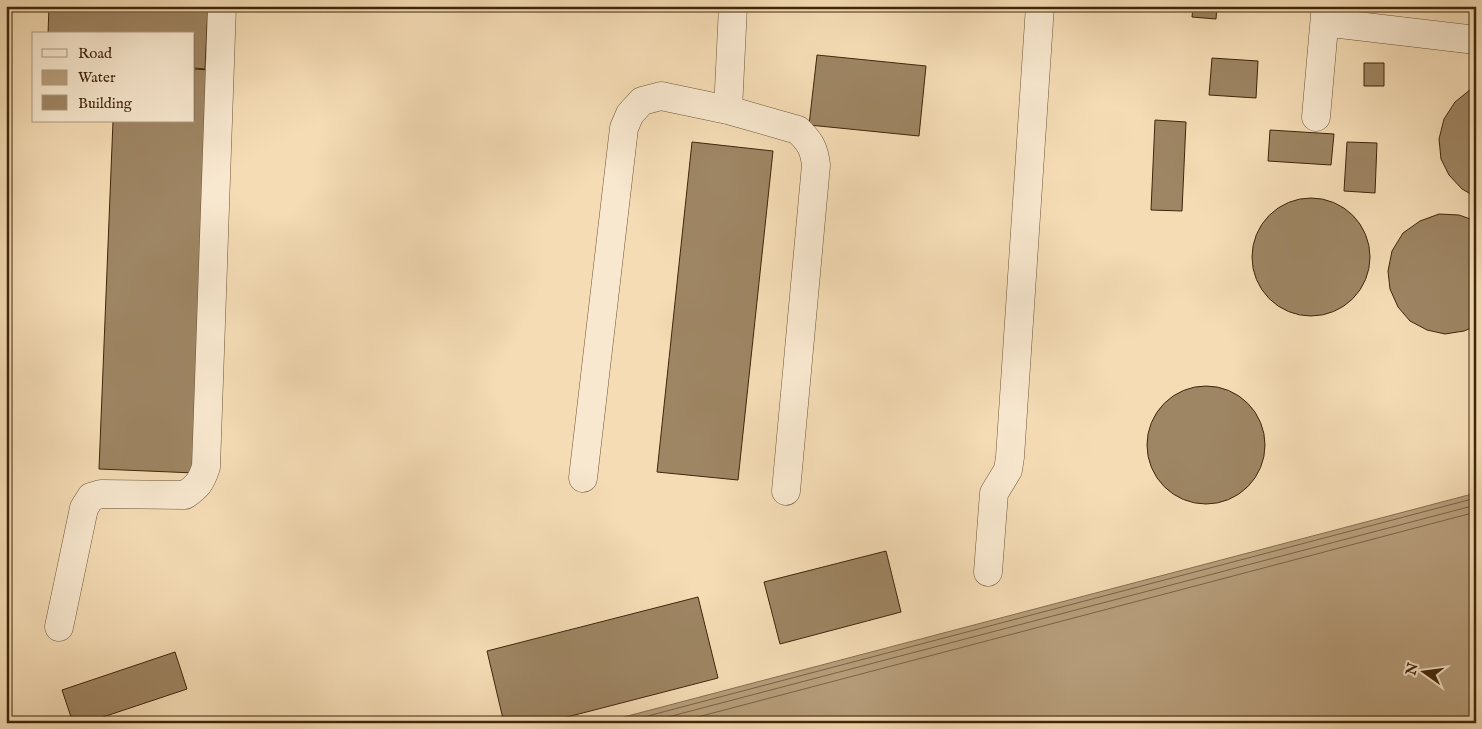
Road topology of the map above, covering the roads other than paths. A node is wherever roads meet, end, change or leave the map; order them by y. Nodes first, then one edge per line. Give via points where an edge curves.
1 (222, 6) edge
2 (733, 6) edge
3 (1040, 6) edge
4 (1324, 10) edge
5 (1476, 40) edge
6 (728, 110) junction
7 (1316, 116) dead end
8 (583, 478) dead end
9 (786, 491) dead end
10 (988, 572) dead end
11 (59, 627) dead end

1 - 11 lane via 206,467 202,480 185,495 101,494 91,497 84,508
2 - 6 lane
3 - 10 lane via 1010,456 1008,470 994,493
4 - 5 lane via 1331,22 1340,24
4 - 7 lane
6 - 8 lane via 661,96 642,101 630,114 624,128
6 - 9 lane via 798,130 814,151 816,165

